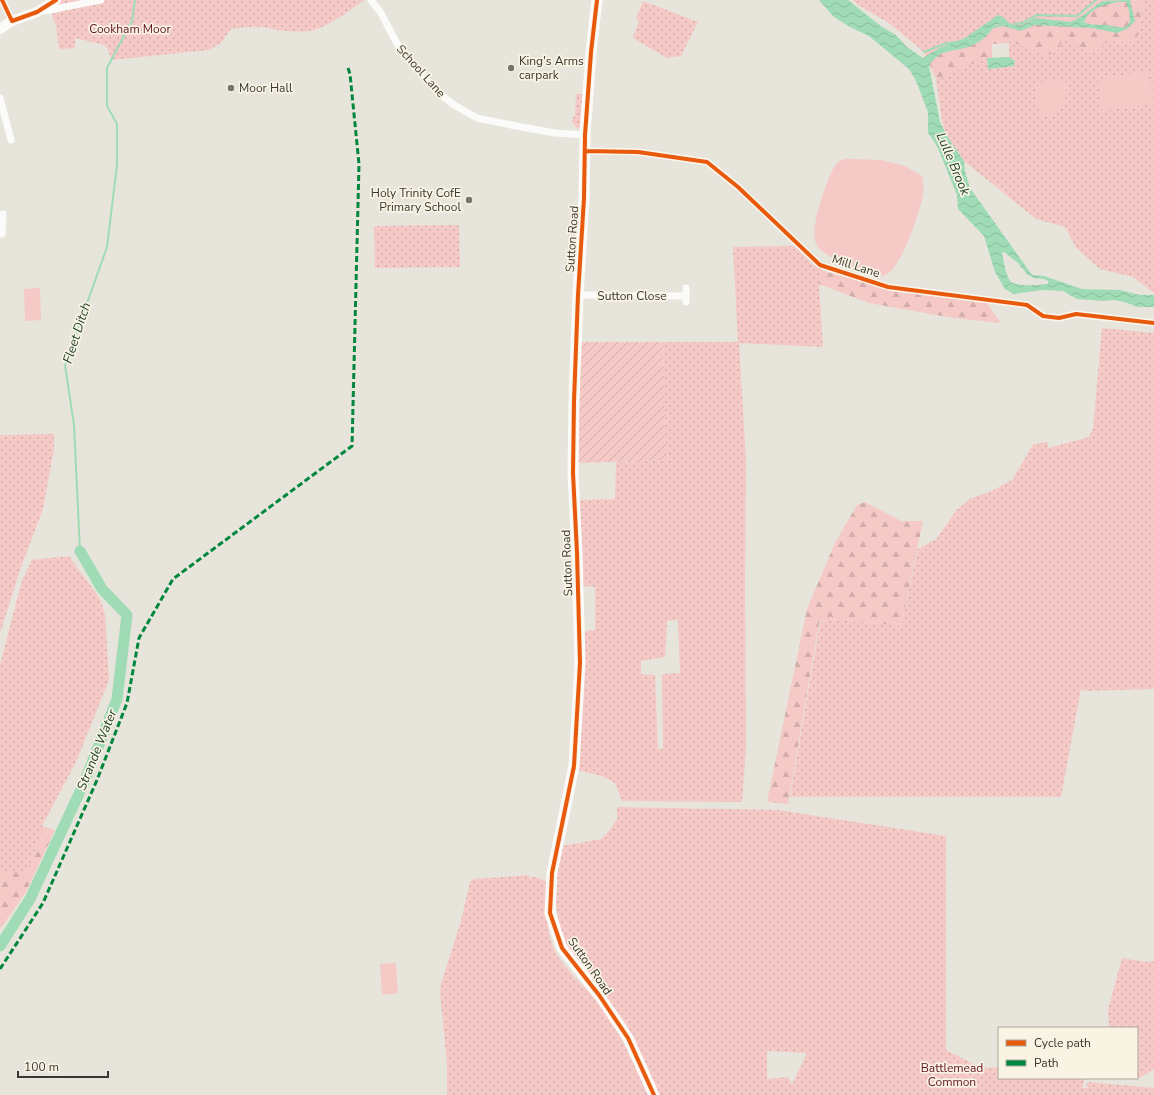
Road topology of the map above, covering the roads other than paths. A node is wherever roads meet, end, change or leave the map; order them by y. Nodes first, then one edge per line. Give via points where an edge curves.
1 (2, 0) edge
2 (56, 0) edge
3 (101, 0) edge
4 (372, 0) edge
5 (597, 0) edge
6 (37, 12) junction
7 (12, 21) junction
8 (0, 29) edge
9 (0, 98) edge
10 (585, 135) junction
11 (11, 140) dead end
12 (586, 151) junction
13 (3, 214) dead end
14 (0, 234) edge
15 (686, 288) dead end
16 (578, 295) junction
17 (1154, 323) edge
18 (654, 1095) edge

1 - 7 street
2 - 6 main road
3 - 6 street
4 - 10 street, School Lane via 404,55 440,94 454,105 477,118 555,133
5 - 10 main road, Sutton Road
6 - 7 main road
7 - 8 main road
9 - 11 street
10 - 12 main road, Sutton Road
12 - 16 main road, Sutton Road
12 - 17 street, Mill Lane via 638,152 707,162 738,187 820,265 888,287 1027,305 1043,316 1059,318 1076,314
13 - 14 street
15 - 16 street, Sutton Close via 686,299
16 - 18 main road, Sutton Road via 573,473 580,663 574,766 552,873 550,913 562,948 628,1038

